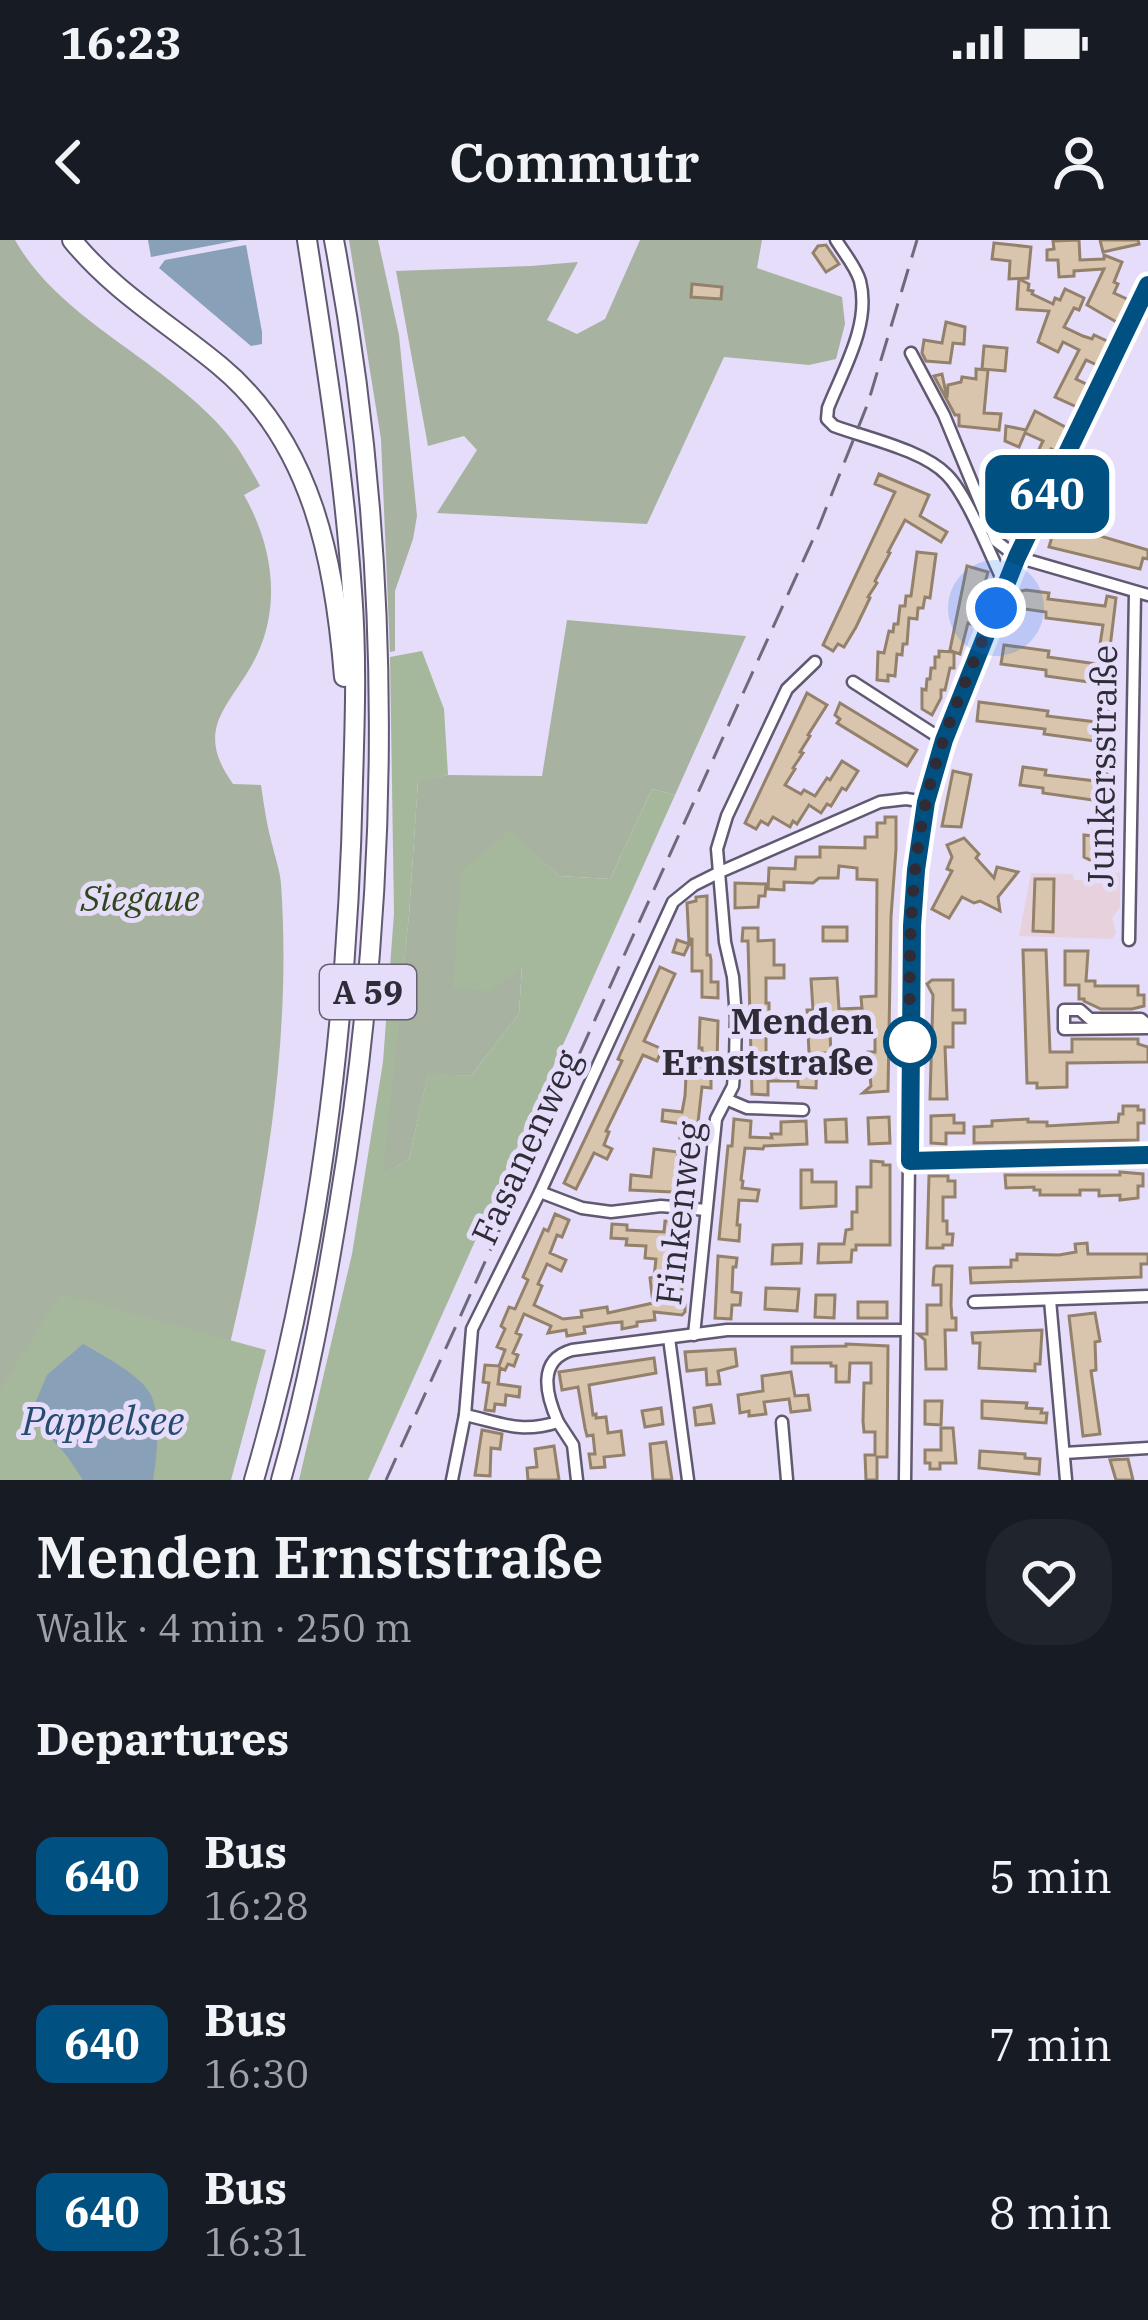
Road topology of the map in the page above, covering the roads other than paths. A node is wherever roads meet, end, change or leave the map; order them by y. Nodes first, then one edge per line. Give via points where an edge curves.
1 (72, 240) edge
2 (307, 240) edge
3 (334, 240) edge
4 (836, 240) edge
5 (1148, 286) edge
6 (911, 353) dead end
7 (1017, 557) junction
8 (1005, 585) junction
9 (1142, 594) edge
10 (815, 662) dead end
11 (853, 682) dead end
12 (944, 740) junction
13 (353, 777) junction
14 (926, 802) junction
15 (721, 872) junction
16 (1129, 940) dead end
17 (1146, 1024) edge
18 (728, 1100) junction
19 (803, 1110) dead end
20 (1148, 1155) edge
21 (910, 1161) junction
22 (539, 1192) junction
23 (706, 1210) junction
24 (1148, 1296) edge
25 (1050, 1300) junction
26 (974, 1302) dead end
27 (906, 1330) junction
28 (694, 1335) junction
29 (669, 1338) junction
30 (465, 1415) junction
31 (558, 1422) junction
32 (782, 1422) dead end
33 (1148, 1448) edge
34 (1064, 1453) junction
35 (254, 1480) edge
36 (281, 1480) edge
37 (452, 1480) edge
38 (577, 1480) edge
39 (688, 1480) edge
40 (787, 1480) edge
41 (905, 1480) edge
42 (1066, 1480) edge

1 - 13 highway, A 59 via 225,370 279,435 306,487 334,582
2 - 13 highway, A 59 via 341,462 356,680
3 - 36 highway, A 59 via 370,496 377,851 350,1143
4 - 8 street via 860,277 861,317 827,418 947,475
5 - 7 street
6 - 7 street via 996,541
7 - 8 street
7 - 9 street
8 - 12 street
9 - 16 street, Junkersstraße
10 - 15 street via 787,689 727,816 717,849
11 - 12 street
12 - 14 street
13 - 35 highway, A 59 via 330,1113 290,1343
14 - 15 street, Fasanenweg via 880,802
14 - 21 street via 912,926
15 - 18 street, Finkenweg via 736,1018
15 - 22 street, Fasanenweg via 673,902
17 - 17 street via 1090,1019 1064,1010 1064,1029
18 - 19 street, Finkenweg
18 - 23 street, Finkenweg via 716,1119
20 - 21 street
21 - 27 street
22 - 23 street via 611,1212
22 - 30 street, Fasanenweg via 472,1329
23 - 28 street, Finkenweg
24 - 25 street
25 - 26 street
25 - 34 street
27 - 28 street
27 - 41 street
28 - 29 street
29 - 31 street via 558,1354 547,1372
29 - 39 street
30 - 31 street via 535,1430
30 - 37 street, Fasanenweg
31 - 38 street via 573,1444
32 - 40 street
33 - 34 street
34 - 42 street

